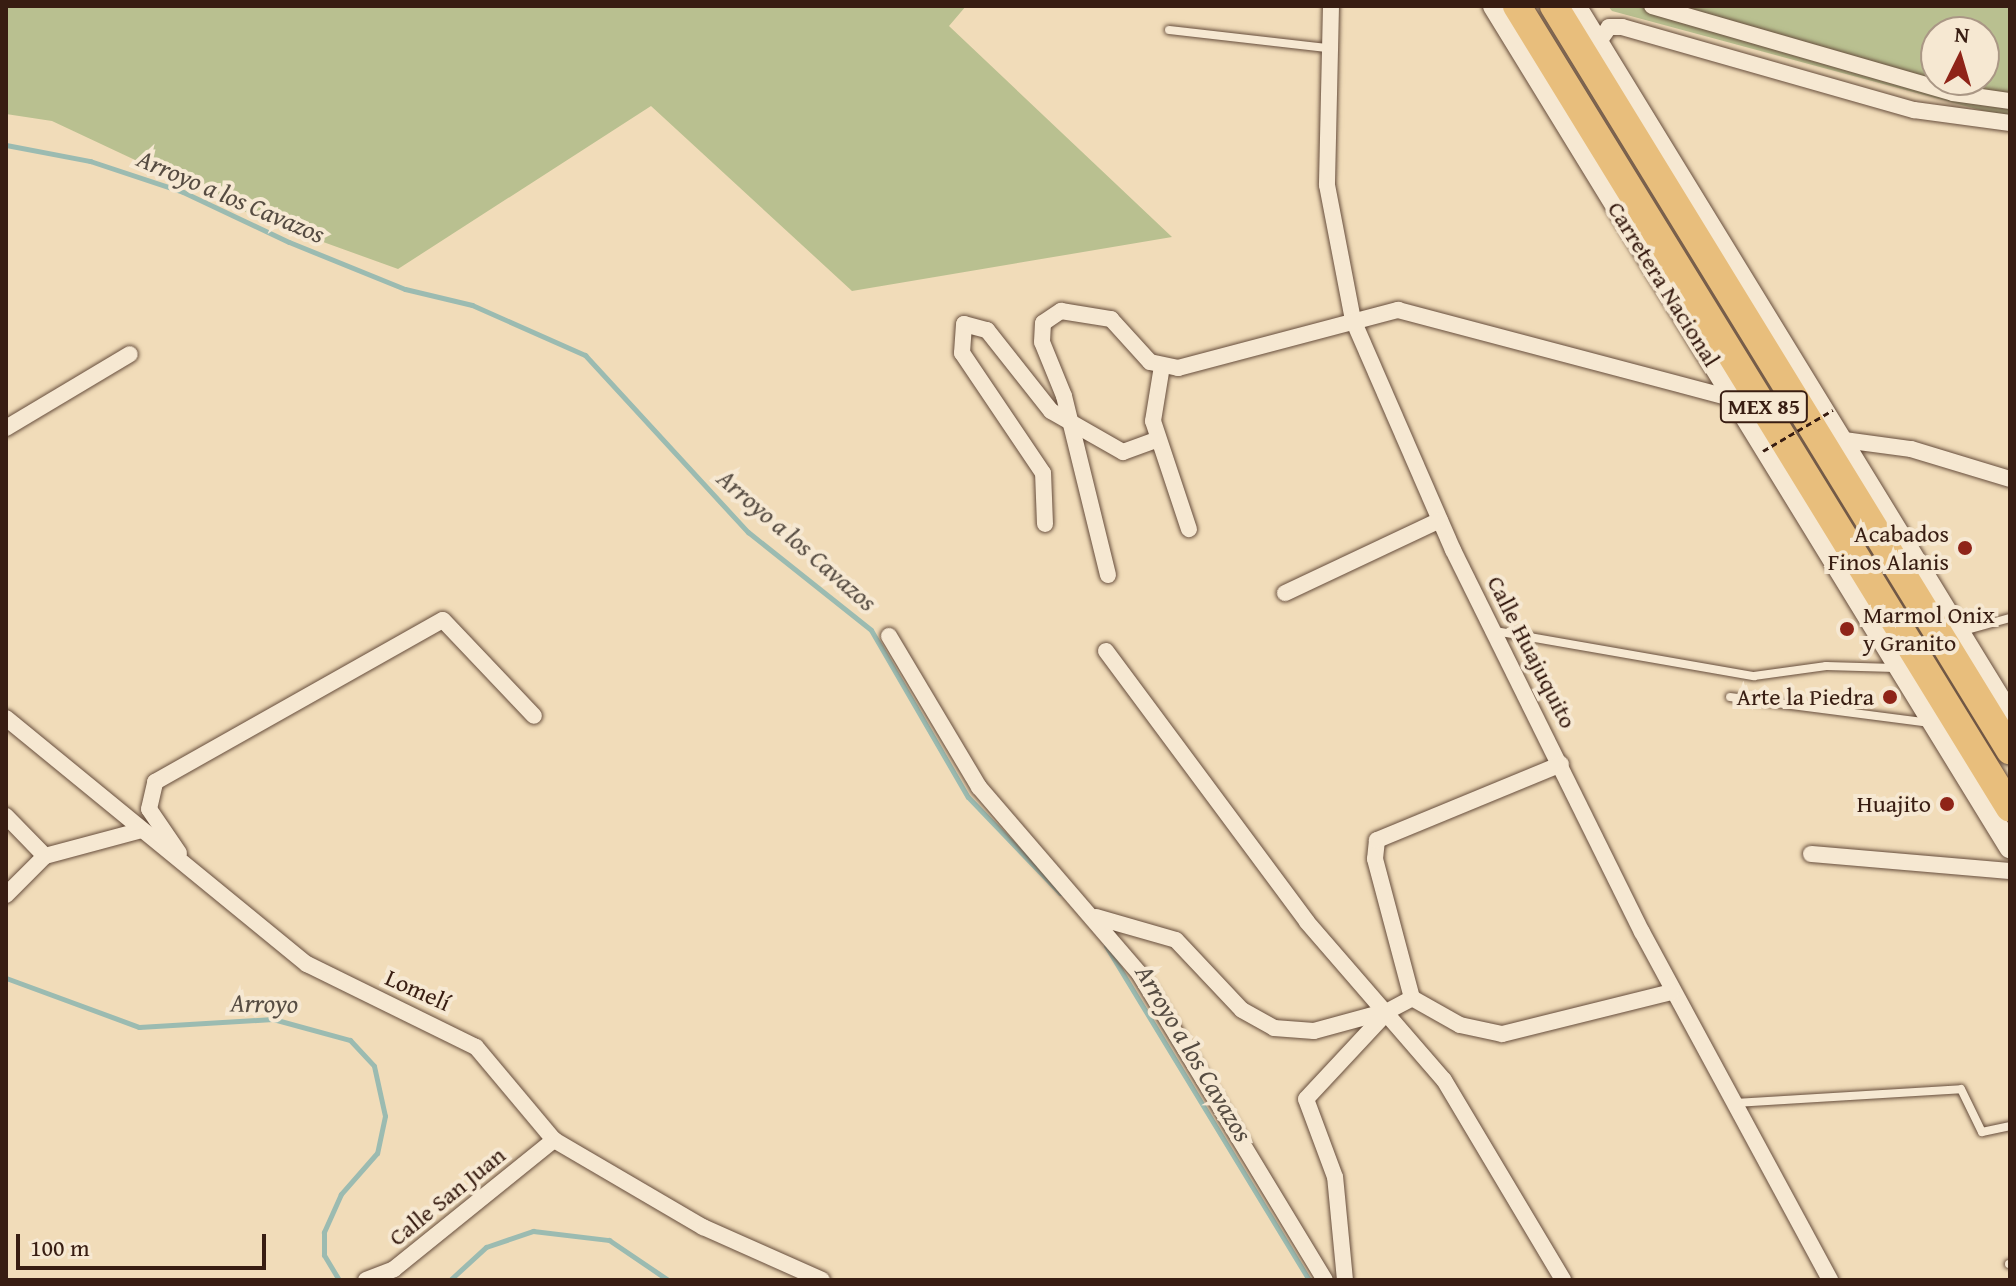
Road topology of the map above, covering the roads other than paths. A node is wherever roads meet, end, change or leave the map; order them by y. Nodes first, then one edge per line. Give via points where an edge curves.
1 (1331, 6) edge
2 (1494, 6) edge
3 (1517, 6) edge
4 (1554, 6) edge
5 (1575, 6) edge
6 (1652, 6) edge
7 (1169, 30) dead end
8 (1598, 43) junction
9 (1327, 48) junction
10 (2010, 101) edge
11 (2010, 123) edge
12 (1353, 320) junction
13 (130, 354) dead end
14 (1162, 366) junction
15 (1735, 399) junction
16 (1069, 420) junction
17 (6, 428) edge
18 (1156, 440) junction
19 (1844, 440) junction
20 (2010, 479) edge
21 (1440, 520) junction
22 (1045, 524) dead end
23 (1189, 529) dead end
24 (1108, 575) dead end
25 (1285, 593) dead end
26 (2010, 618) edge
27 (1494, 631) junction
28 (1959, 632) junction
29 (889, 636) dead end
30 (1106, 651) dead end
31 (1900, 668) junction
32 (1730, 697) dead end
33 (534, 716) dead end
34 (2010, 716) edge
35 (6, 718) edge
36 (1934, 724) junction
37 (2010, 750) edge
38 (1561, 764) junction
39 (2010, 808) edge
40 (6, 816) edge
41 (142, 830) junction
42 (2010, 847) edge
43 (1811, 854) dead end
44 (45, 856) junction
45 (185, 862) junction
46 (2010, 871) edge
47 (6, 895) edge
48 (1096, 917) junction
49 (1672, 992) junction
50 (1412, 998) junction
51 (1388, 1011) junction
52 (1735, 1103) junction
53 (2010, 1126) edge
54 (554, 1140) junction
55 (366, 1280) edge
56 (822, 1280) edge
57 (1325, 1280) edge
58 (1345, 1280) edge
59 (1563, 1280) edge
60 (1830, 1280) edge

1 - 9 street, Calle Huajuquito
2 - 15 main road, Carretera Nacional / MEX 85
3 - 39 highway, Carretera Nacional / MEX 85
4 - 37 highway, MEX 85
5 - 8 main road, MEX 85
6 - 10 street via 1953,93
7 - 9 lane
8 - 11 street via 1609,27 1622,27 1914,110
8 - 19 main road, MEX 85
9 - 12 street, Calle Huajuquito via 1328,199
12 - 14 street via 1212,362
12 - 15 street via 1398,310
12 - 21 street, Calle Huajuquito
13 - 17 street
14 - 16 street via 1111,319 1077,309 1049,317 1042,342
14 - 18 street via 1153,401
15 - 31 main road, Carretera Nacional / MEX 85
16 - 18 street via 1123,452
16 - 22 street via 1043,404 987,330 971,322 961,328 962,353 1043,473
16 - 24 street
18 - 23 street
19 - 20 street via 1911,449
19 - 28 main road, MEX 85
21 - 25 street
21 - 27 street, Calle Huajuquito
26 - 28 lane
27 - 31 lane via 1754,676 1826,666
27 - 38 street, Calle Huajuquito
28 - 34 main road, MEX 85
29 - 48 street via 979,787
30 - 51 street via 1307,922
31 - 36 main road, Carretera Nacional / MEX 85
32 - 36 lane
33 - 45 street via 443,620 155,782 149,809
35 - 41 street, Lomelí
36 - 42 main road, Carretera Nacional / MEX 85
38 - 49 street, Calle Huajuquito
38 - 50 street via 1377,840 1375,859
40 - 44 street
41 - 44 street
41 - 45 street, Lomelí
43 - 46 street
44 - 47 street
45 - 54 street, Lomelí via 307,964 476,1047
48 - 51 street via 1176,940 1242,1010 1274,1028 1314,1031
48 - 57 street via 1236,1125
49 - 50 street via 1502,1034 1460,1025
49 - 52 street, Calle Huajuquito
50 - 51 street
51 - 58 street via 1306,1099 1335,1177
51 - 59 street via 1444,1080
52 - 53 lane via 1961,1089 1982,1132
52 - 60 street, Calle Huajuquito
54 - 55 street, Calle San Juan via 394,1269
54 - 56 street, Lomelí via 703,1227

